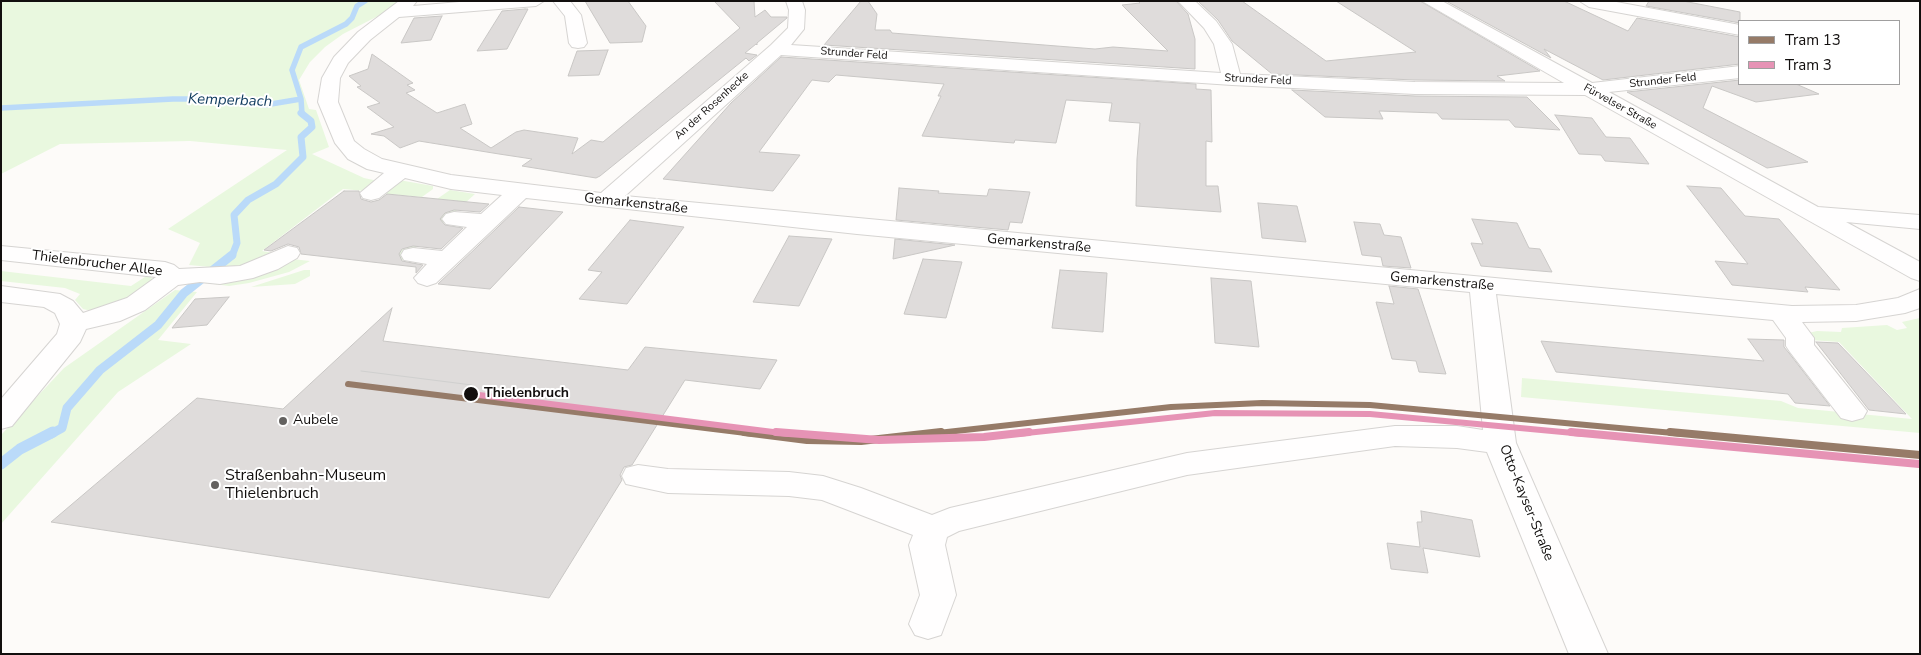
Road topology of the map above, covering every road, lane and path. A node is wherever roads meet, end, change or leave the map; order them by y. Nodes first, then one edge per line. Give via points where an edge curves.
1 (536, 1) edge
2 (562, 1) edge
3 (794, 1) edge
4 (1186, 1) edge
5 (1430, 1) edge
6 (1589, 2) edge
7 (402, 6) edge
8 (1738, 30) edge
9 (578, 43) dead end
10 (777, 49) junction
11 (1738, 72) edge
12 (1232, 79) junction
13 (1588, 89) junction
14 (401, 170) junction
15 (451, 182) junction
16 (521, 190) junction
17 (371, 192) dead end
18 (430, 198) dead end
19 (606, 201) junction
20 (1810, 212) junction
21 (454, 219) dead end
22 (487, 222) junction
23 (1920, 222) edge
24 (1, 253) edge
25 (288, 253) dead end
26 (413, 255) dead end
27 (448, 259) junction
28 (163, 273) junction
29 (1920, 273) edge
30 (427, 278) dead end
31 (1482, 286) junction
32 (1, 294) edge
33 (1920, 297) edge
34 (1781, 313) junction
35 (74, 324) junction
36 (1852, 411) dead end
37 (1, 419) edge
38 (1500, 443) junction
39 (638, 476) dead end
40 (933, 529) junction
41 (928, 624) dead end
42 (1589, 654) edge

1 - 7 street
2 - 9 street via 573,16
3 - 10 street, An der Rosenhecke via 796,29
4 - 12 street via 1210,25 1223,44
5 - 13 street, Fürvelser Straße
6 - 8 street
7 - 14 street, Gemarkenstraße via 364,36 340,61 331,78 328,102 345,143 356,154 375,164
10 - 12 street, Strunder Feld
10 - 19 street, An der Rosenhecke
11 - 13 street, Strunder Feld
12 - 13 street, Strunder Feld via 1415,88
13 - 20 street, Fürvelser Straße
14 - 15 street, Gemarkenstraße
14 - 17 street
15 - 16 street, Gemarkenstraße
15 - 18 street
16 - 19 street, Gemarkenstraße
16 - 22 street
19 - 31 street, Gemarkenstraße
20 - 23 street, Fürvelser Straße
20 - 29 street, Fürvelser Straße
21 - 22 street
22 - 27 street
24 - 28 street, Thielenbrucher Allee
25 - 28 street via 269,264 231,275
26 - 27 street
27 - 30 street
28 - 35 street, Thielenbrucher Allee via 166,284 136,304
31 - 34 street, Gemarkenstraße
31 - 38 street, Otto-Kayser-Straße
32 - 35 street via 51,300 64,307
33 - 34 street, Gemarkenstraße via 1905,304 1856,313
34 - 36 street via 1800,338 1800,346
35 - 37 street via 70,336
38 - 40 street via 1457,437 1395,436 1188,464 950,522
38 - 42 street, Otto-Kayser-Straße
39 - 40 street via 668,481 790,484 823,488
40 - 41 street via 926,545 938,595

